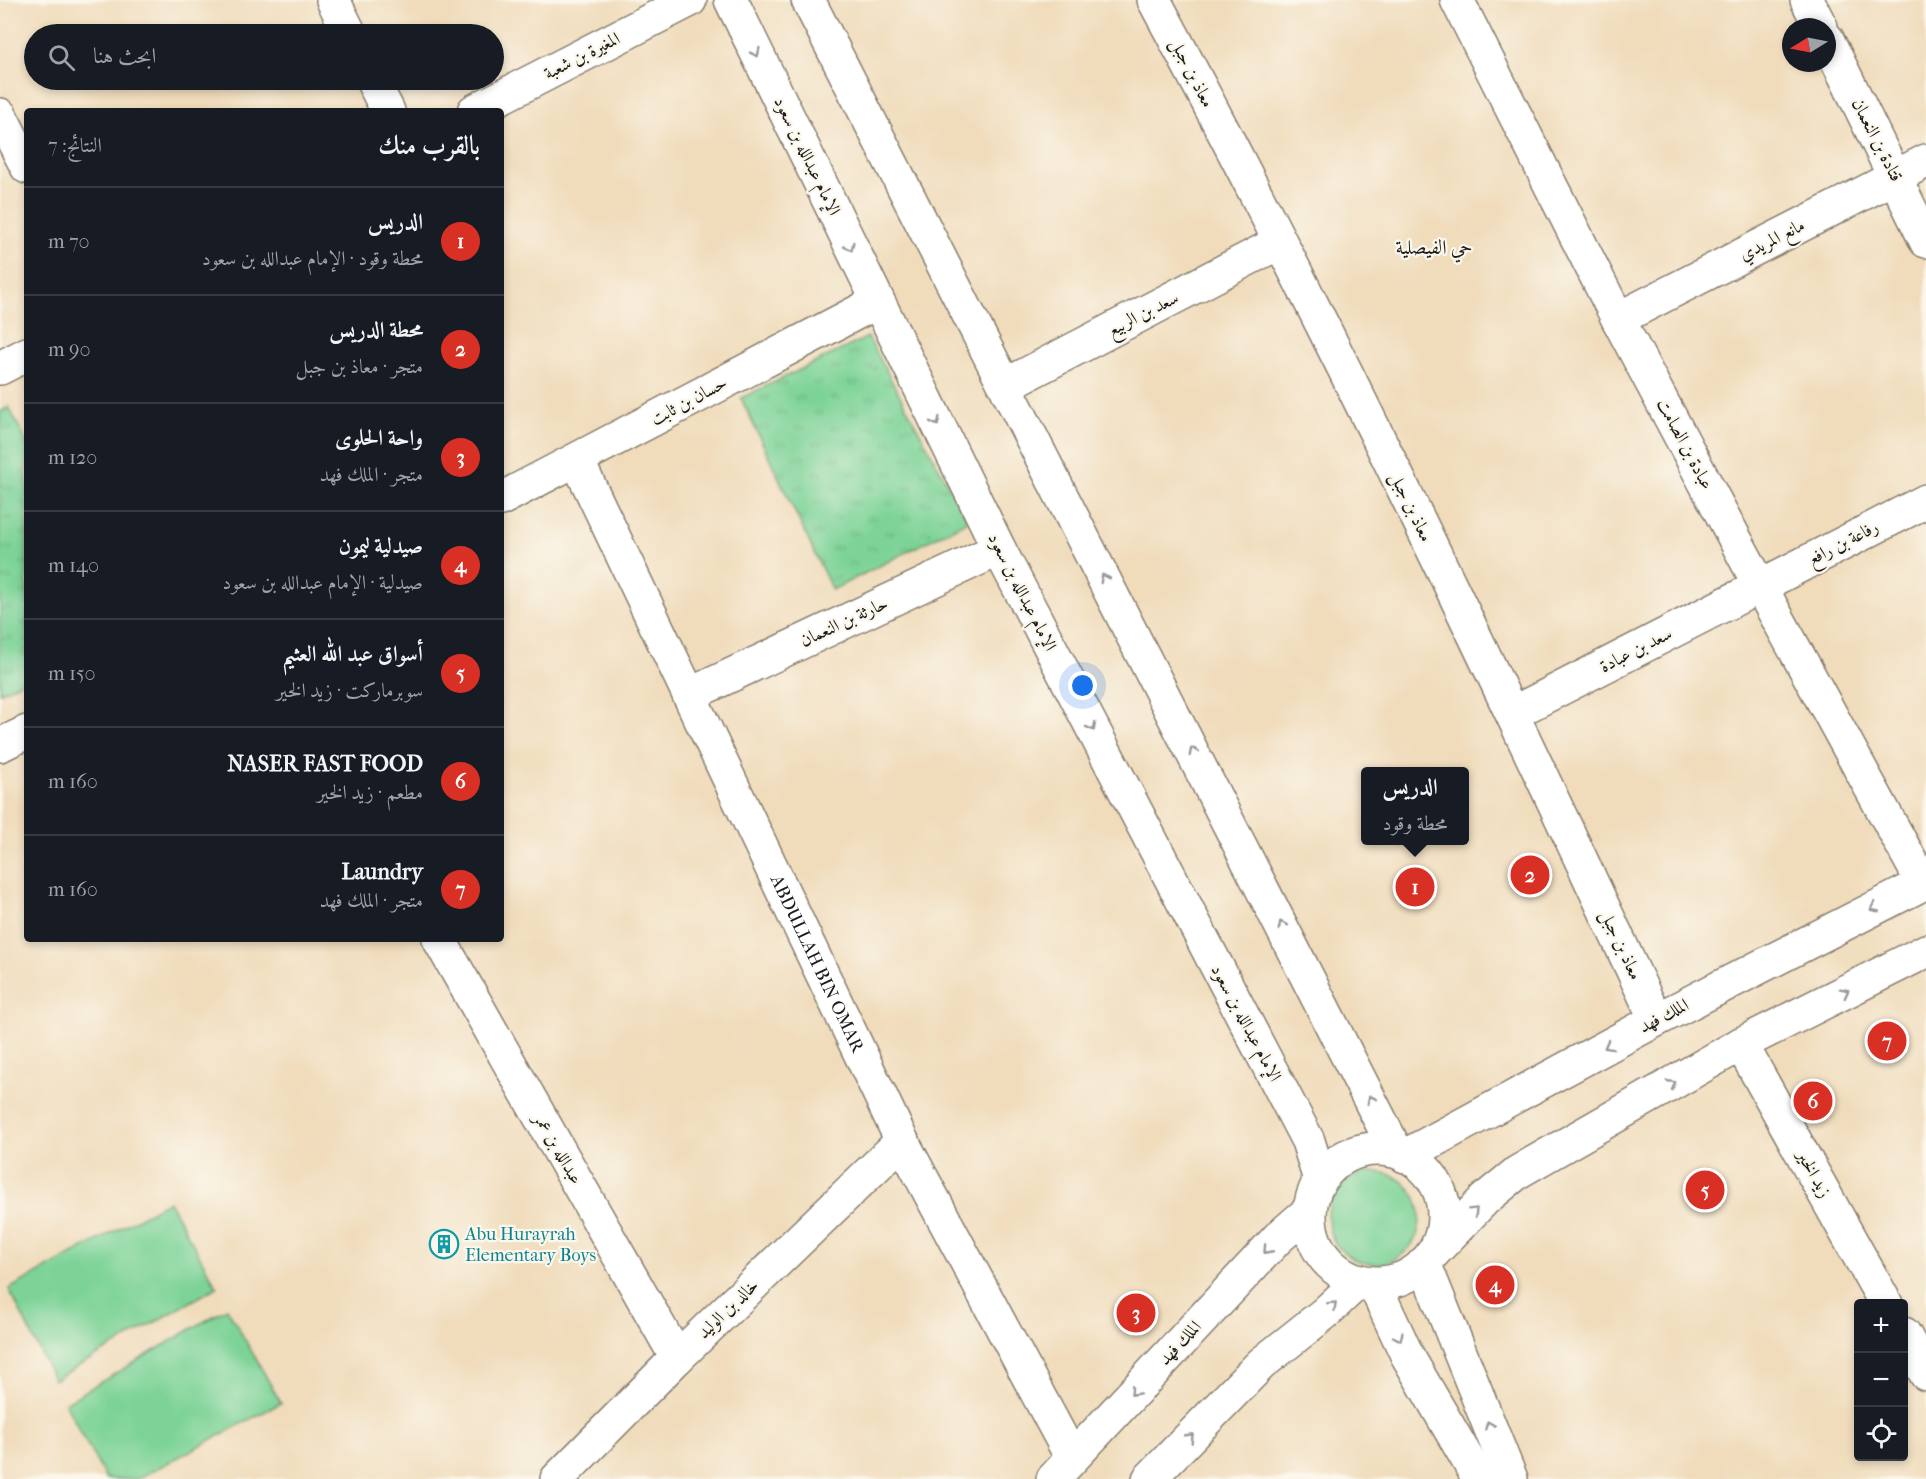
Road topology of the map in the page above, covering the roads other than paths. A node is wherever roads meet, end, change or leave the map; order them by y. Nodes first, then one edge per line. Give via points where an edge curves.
1 (333, 0) edge
2 (690, 0) edge
3 (731, 0) edge
4 (808, 0) edge
5 (1154, 0) edge
6 (1457, 0) edge
7 (1807, 0) edge
8 (1816, 18) edge
9 (345, 24) edge
10 (1836, 57) edge
11 (377, 90) edge
12 (386, 108) edge
13 (480, 108) edge
14 (0, 115) edge
15 (24, 161) edge
16 (1926, 161) edge
17 (1896, 176) junction
18 (1926, 241) edge
19 (1280, 242) junction
20 (877, 302) junction
21 (1618, 319) junction
22 (24, 356) edge
23 (0, 368) edge
24 (1006, 385) junction
25 (578, 460) junction
26 (504, 497) edge
27 (1926, 501) edge
28 (999, 549) junction
29 (1760, 586) junction
30 (689, 695) junction
31 (1513, 713) junction
32 (24, 733) edge
33 (0, 745) edge
34 (1925, 882) edge
35 (441, 942) edge
36 (1926, 951) edge
37 (1656, 1020) junction
38 (1742, 1044) junction
39 (902, 1141) junction
40 (1400, 1154) junction
41 (1320, 1179) junction
42 (1310, 1210) junction
43 (1428, 1258) junction
44 (1366, 1282) junction
45 (1883, 1299) edge
46 (1908, 1341) edge
47 (677, 1358) junction
48 (1926, 1374) edge
49 (1062, 1469) edge
50 (557, 1479) edge
51 (1149, 1479) edge
52 (1479, 1479) edge
53 (1511, 1479) edge

1 - 9 street
2 - 13 street, المغيرة بن شعبة
3 -> 20 street, الإمام عبدالله بن سعود
4 - 24 street
5 - 19 street, معاذ بن جبل
6 - 21 street, عبادة بن الصامت
7 - 8 street
10 - 17 street, قتادة بن النعمان
11 - 12 street
14 - 15 street
16 - 17 street, مانع المريدي
17 - 18 street, قتادة بن النعمان
17 - 21 street, مانع المريدي
19 - 24 street, سعد بن الربيع
19 - 31 street, معاذ بن جبل
20 - 25 street, حسان بن ثابت
20 -> 28 street, الإمام عبدالله بن سعود
21 - 29 street, عبادة بن الصامت
22 - 23 street
40 -> 24 street
25 - 26 street, حسان بن ثابت
25 - 30 street, ABDULLAH BIN OMAR
27 - 29 street, رفاعة بن رافع
28 - 30 street, حارثة بن النعمان
28 -> 41 street, الإمام عبدالله بن سعود via 1308,1141
29 - 31 street, سعد بن عبادة
29 - 34 street, عبادة بن الصامت
30 - 39 street, ABDULLAH BIN OMAR
31 - 37 street, معاذ بن جبل
32 - 33 street
34 -> 37 street, الملك فهد
35 - 47 street, عبدالله بن عمر
38 -> 36 street
37 -> 40 street, الملك فهد
43 -> 38 street via 1485,1199 1518,1172
38 - 45 street, زيد الخير
39 - 47 street, خالد بن الوليد
39 - 49 street, ABDULLAH BIN OMAR
40 - 41 street via 1363,1150 1346,1156
40 - 43 street via 1430,1174 1440,1193 1442,1224
41 - 42 street
42 - 44 street via 1311,1230 1330,1264
42 -> 49 street, الملك فهد via 1278,1238
43 - 44 street via 1412,1274
53 -> 43 street
51 -> 44 street via 1261,1364
44 -> 52 street
46 - 48 street
47 - 50 street, خالد بن الوليد

